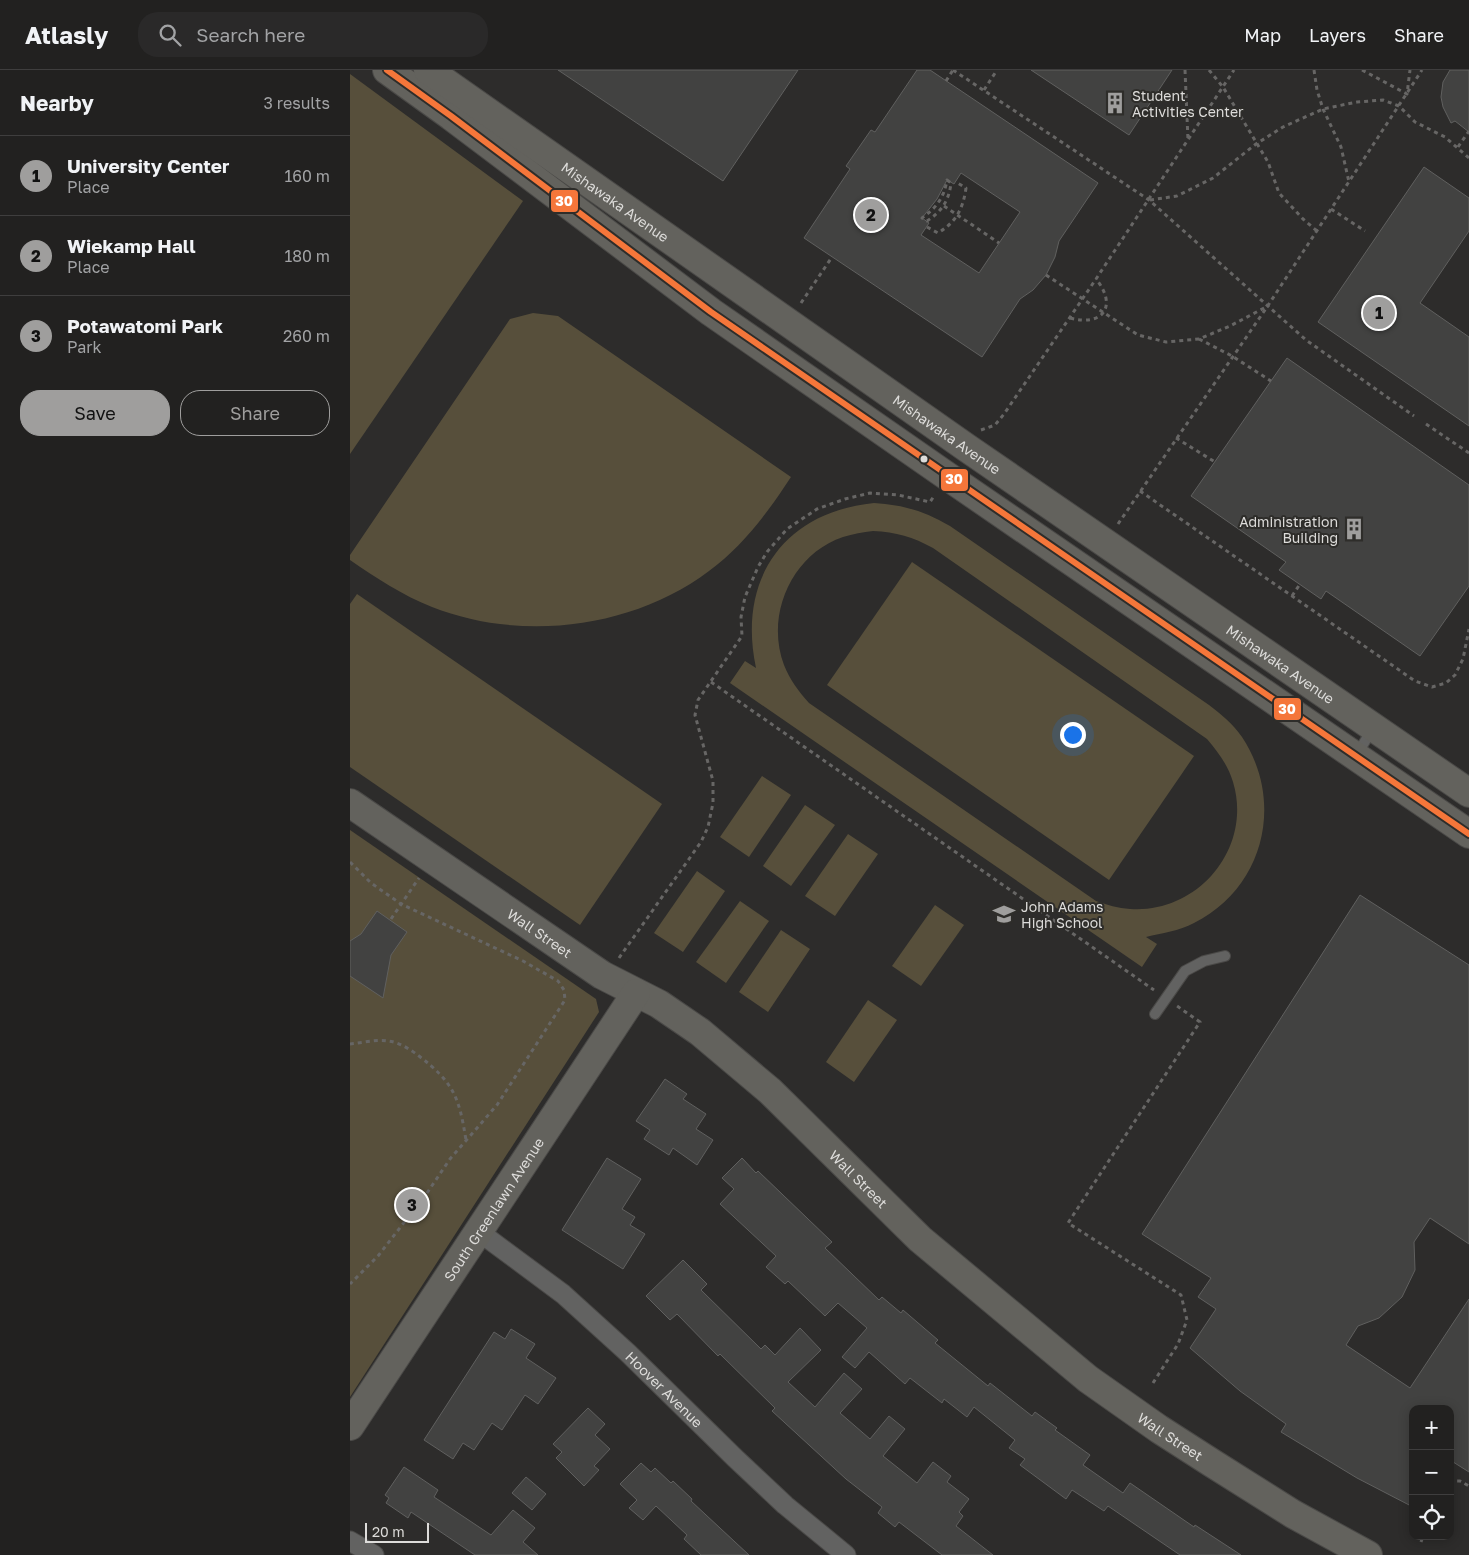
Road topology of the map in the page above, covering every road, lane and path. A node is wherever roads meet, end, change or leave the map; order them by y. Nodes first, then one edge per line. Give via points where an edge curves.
1 (387, 70) edge
2 (428, 70) edge
3 (953, 70) edge
4 (997, 70) edge
5 (1185, 70) edge
6 (1209, 70) edge
7 (1234, 70) edge
8 (1314, 70) edge
9 (1362, 70) edge
10 (1410, 70) edge
11 (1422, 70) edge
12 (946, 81) dead end
13 (1223, 87) junction
14 (984, 90) junction
15 (1407, 94) junction
16 (1399, 106) junction
17 (1323, 109) junction
18 (1469, 131) edge
19 (1188, 140) junction
20 (1256, 144) junction
21 (1458, 147) junction
22 (1469, 158) edge
23 (956, 182) dead end
24 (1349, 182) junction
25 (1149, 200) junction
26 (944, 206) junction
27 (1331, 209) junction
28 (958, 215) junction
29 (927, 226) dead end
30 (1317, 231) junction
31 (1365, 231) dead end
32 (999, 243) dead end
33 (832, 257) dead end
34 (1046, 274) dead end
35 (1096, 279) junction
36 (1083, 299) junction
37 (800, 304) dead end
38 (1267, 307) junction
39 (1103, 313) junction
40 (1070, 318) junction
41 (1199, 339) junction
42 (1232, 356) junction
43 (1271, 381) dead end
44 (1414, 416) dead end
45 (1426, 424) dead end
46 (976, 435) dead end
47 (1176, 438) junction
48 (1469, 453) edge
49 (1214, 462) dead end
50 (1140, 491) junction
51 (935, 494) dead end
52 (1118, 524) dead end
53 (1300, 584) dead end
54 (1292, 596) junction
55 (1469, 629) edge
56 (711, 682) junction
57 (1374, 728) junction
58 (1356, 756) junction
59 (1469, 793) edge
60 (350, 803) edge
61 (1469, 834) edge
62 (432, 859) junction
63 (350, 862) edge
64 (400, 904) junction
65 (390, 919) dead end
66 (1225, 956) dead end
67 (606, 978) junction
68 (636, 993) junction
69 (1165, 998) junction
70 (1155, 1014) dead end
71 (350, 1044) edge
72 (467, 1140) junction
73 (478, 1231) junction
74 (350, 1284) edge
75 (1153, 1383) dead end
76 (350, 1426) edge
77 (1454, 1481) edge
78 (1469, 1486) edge
79 (350, 1541) edge
80 (374, 1555) edge
81 (846, 1555) edge
82 (1368, 1555) edge

1 - 58 main road, Mishawaka Avenue via 711,312
2 - 57 main road, Mishawaka Avenue via 959,443
3 - 12 path
3 - 14 path
4 - 14 path
5 - 19 path
6 - 13 path
7 - 13 path
8 - 17 path
9 - 15 path
10 - 15 path
11 - 15 path
13 - 19 path
13 - 20 path
14 - 25 path
15 - 16 path
16 - 17 path via 1383,100
16 - 21 path via 1415,122
16 - 24 path
17 - 20 path via 1283,127
17 - 24 path via 1341,147
18 - 21 path
19 - 25 path
20 - 25 path via 1213,178 1177,196
20 - 30 path via 1268,162 1281,195
21 - 22 path
23 - 28 path via 966,188
24 - 27 path
25 - 35 path
25 - 38 path
26 - 26 path via 927,221 922,218 934,209 944,193 947,180 951,183
26 - 28 path
27 - 30 path
27 - 31 path
28 - 29 path via 938,233
28 - 32 path
30 - 38 path
33 - 37 path
34 - 36 path
35 - 36 path
35 - 39 path via 1106,299
36 - 39 path
36 - 40 path
38 - 41 path
38 - 42 path
38 - 44 path via 1306,340
39 - 40 path via 1089,321
39 - 41 path via 1152,340
40 - 46 path via 1004,414 995,425 981,429
41 - 42 path
42 - 43 path
42 - 47 path
45 - 48 path
47 - 49 path
47 - 50 path
50 - 52 path
50 - 54 path
51 - 56 path via 930,502 870,493 818,508 787,529 758,567 744,604 742,636
53 - 54 path
54 - 55 path via 1415,681 1432,687 1446,683 1455,675 1463,658
56 - 67 path via 698,700 695,715 713,781 708,827 701,842
56 - 69 path
57 - 58 lane
57 - 59 main road, Mishawaka Avenue
58 - 61 main road, Mishawaka Avenue
60 - 62 main road, Wall Street
62 - 64 path
62 - 67 main road, Wall Street
63 - 64 path via 371,883
64 - 65 path
64 - 72 path via 524,961 558,981 564,990 566,1000 536,1047 497,1105
66 - 69 lane via 1204,961 1185,971
67 - 68 main road, Wall Street
68 - 73 main road, South Greenlawn Avenue
68 - 82 main road, Wall Street via 659,1004 700,1032 763,1085 920,1239 1088,1379 1159,1429 1293,1514
69 - 70 lane
69 - 75 path via 1200,1022 1068,1223 1181,1295 1187,1320 1178,1344
71 - 72 path via 389,1040 410,1050 436,1069 453,1089 462,1110
72 - 74 path via 378,1256
73 - 76 main road, South Greenlawn Avenue
73 - 81 street, Hoover Avenue via 569,1299 735,1458
77 - 78 path
79 - 80 street

